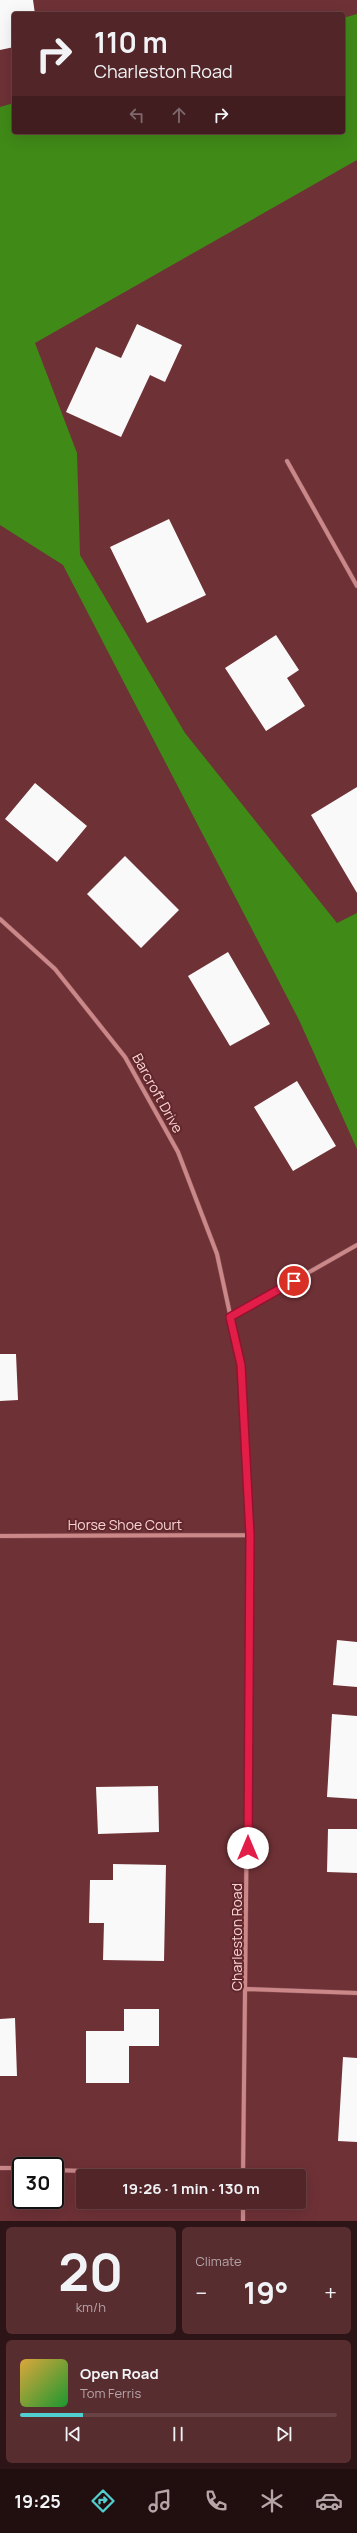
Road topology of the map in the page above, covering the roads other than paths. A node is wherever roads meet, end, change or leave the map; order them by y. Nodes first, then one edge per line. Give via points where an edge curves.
1 (287, 461) dead end
2 (357, 586) edge
3 (0, 919) edge
4 (357, 1245) edge
5 (230, 1317) junction
6 (250, 1535) junction
7 (0, 1536) edge
8 (247, 1989) junction
9 (357, 1993) edge
10 (0, 2168) edge
11 (12, 2168) edge
12 (243, 2169) edge
13 (64, 2170) edge
14 (76, 2171) edge
15 (243, 2209) edge
16 (243, 2221) edge

1 - 2 street
3 - 5 street, Barcroft Drive via 55,969 125,1056 178,1152 217,1254
4 - 5 street
5 - 6 street, Charleston Road via 241,1365
6 - 7 street, Horse Shoe Court
6 - 8 street, Charleston Road
8 - 9 street
8 - 12 street, Charleston Road
10 - 11 street
13 - 14 street
15 - 16 street

